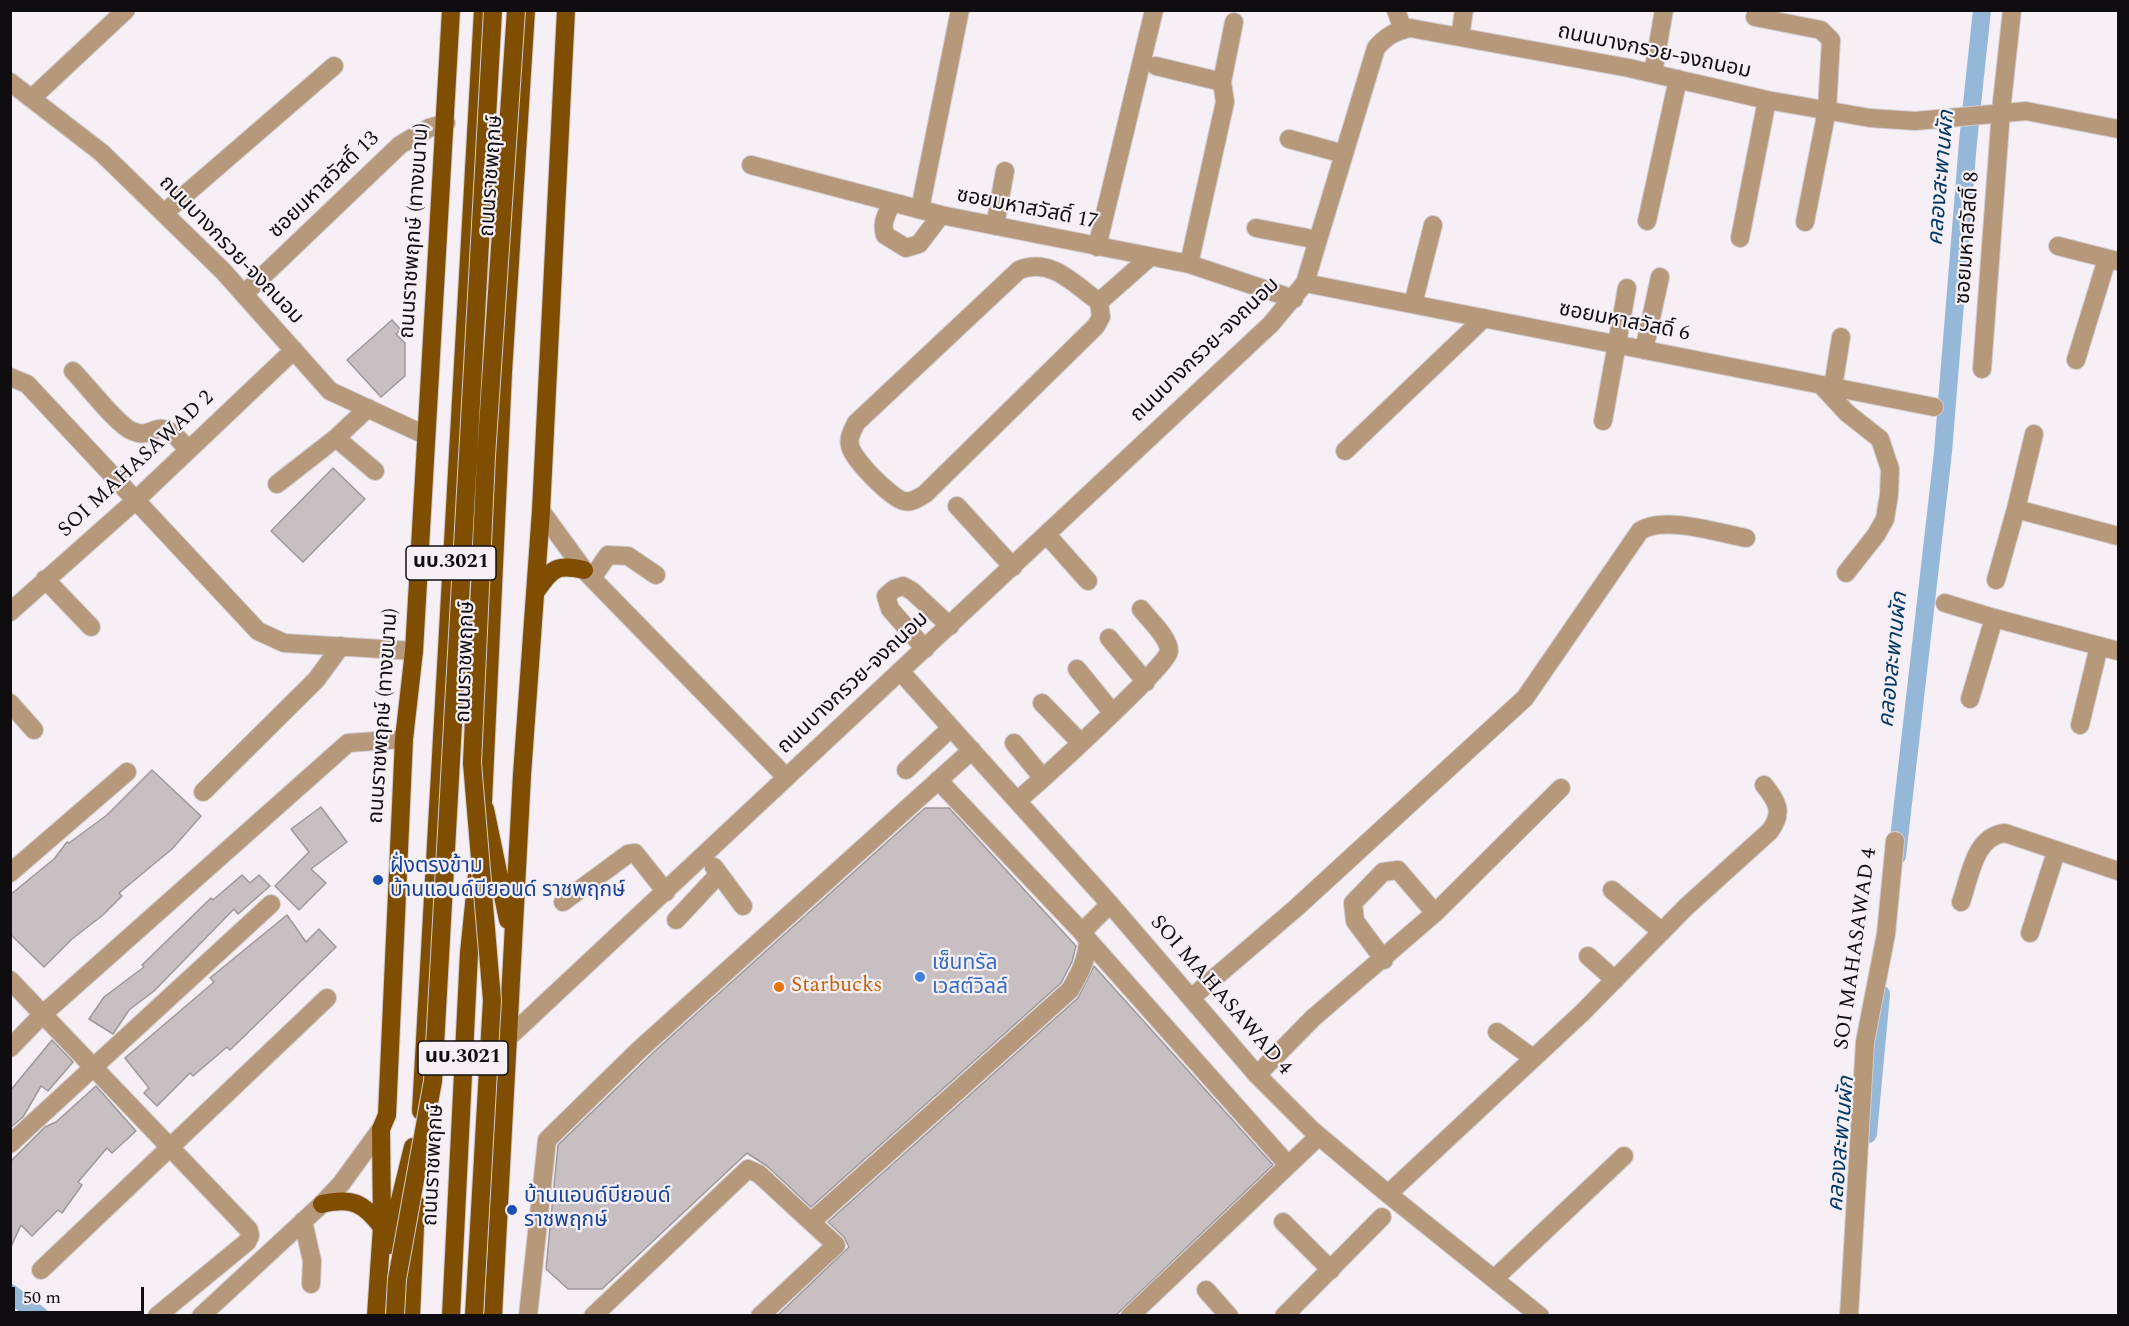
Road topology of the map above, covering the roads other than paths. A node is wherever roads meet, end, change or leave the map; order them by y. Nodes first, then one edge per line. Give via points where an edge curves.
1 (126, 10) edge
2 (451, 10) edge
3 (483, 10) edge
4 (493, 10) edge
5 (516, 10) edge
6 (526, 10) edge
7 (960, 10) edge
8 (1154, 10) edge
9 (1396, 10) edge
10 (1464, 10) edge
11 (1664, 10) edge
12 (2012, 10) edge
13 (566, 11) edge
14 (1755, 17) dead end
15 (1234, 22) dead end
16 (1403, 30) junction
17 (1460, 37) junction
18 (334, 66) dead end
19 (1156, 66) dead end
20 (1653, 73) junction
21 (1678, 79) junction
22 (10, 82) edge
23 (1222, 82) junction
24 (33, 97) junction
25 (1767, 100) junction
26 (1827, 110) junction
27 (2001, 111) junction
28 (446, 123) junction
29 (2118, 129) edge
30 (1289, 139) dead end
31 (1344, 154) junction
32 (751, 165) dead end
33 (1005, 171) dead end
34 (892, 202) junction
35 (920, 209) junction
36 (164, 213) junction
37 (941, 215) junction
38 (1647, 221) dead end
39 (1805, 222) dead end
40 (1433, 225) dead end
41 (995, 226) junction
42 (1256, 228) dead end
43 (1740, 238) dead end
44 (1318, 240) junction
45 (2058, 246) dead end
46 (1097, 247) junction
47 (1150, 257) junction
48 (2113, 260) edge
49 (1189, 264) junction
50 (1660, 276) dead end
51 (1305, 283) junction
52 (1627, 288) dead end
53 (244, 294) junction
54 (1294, 300) junction
55 (1099, 302) junction
56 (1413, 304) junction
57 (1484, 318) junction
58 (1841, 337) dead end
59 (1617, 344) junction
60 (294, 350) junction
61 (1644, 350) junction
62 (2076, 360) dead end
63 (1982, 369) dead end
64 (73, 371) dead end
65 (10, 377) edge
66 (1827, 386) junction
67 (1934, 407) dead end
68 (368, 408) junction
69 (1603, 421) dead end
70 (2034, 434) dead end
71 (425, 435) junction
72 (336, 438) junction
73 (188, 450) junction
74 (1345, 451) dead end
75 (375, 471) dead end
76 (277, 484) dead end
77 (136, 500) junction
78 (957, 506) dead end
79 (2016, 509) junction
80 (541, 511) junction
81 (1047, 535) junction
82 (2118, 537) edge
83 (1746, 538) dead end
84 (1013, 567) junction
85 (1846, 573) dead end
86 (588, 574) junction
87 (656, 575) dead end
88 (45, 579) junction
89 (1996, 580) dead end
90 (1088, 581) dead end
91 (536, 591) junction
92 (1945, 603) dead end
93 (1141, 609) dead end
94 (10, 612) edge
95 (1994, 618) junction
96 (950, 626) junction
97 (91, 627) dead end
98 (1109, 638) dead end
99 (341, 646) junction
100 (2099, 646) junction
101 (925, 649) junction
102 (414, 651) junction
103 (2118, 651) edge
104 (1077, 669) dead end
105 (900, 671) junction
106 (1146, 682) junction
107 (1970, 699) dead end
108 (10, 703) edge
109 (1042, 703) dead end
110 (1112, 712) junction
111 (2080, 725) dead end
112 (951, 728) junction
113 (34, 730) dead end
114 (404, 739) junction
115 (1080, 742) junction
116 (1014, 743) dead end
117 (972, 750) junction
118 (906, 770) dead end
119 (127, 772) dead end
120 (786, 777) junction
121 (1043, 778) junction
122 (938, 780) junction
123 (1764, 785) dead end
124 (1561, 788) dead end
125 (203, 792) dead end
126 (484, 801) junction
127 (1017, 801) junction
128 (1895, 841) dead end
129 (2056, 852) junction
130 (705, 856) junction
131 (2118, 871) edge
132 (10, 873) edge
133 (719, 874) junction
134 (1612, 890) dead end
135 (666, 892) junction
136 (563, 902) dead end
137 (1961, 902) dead end
138 (271, 904) dead end
139 (1110, 904) junction
140 (743, 906) dead end
141 (1435, 913) junction
142 (676, 920) dead end
143 (1662, 932) junction
144 (2030, 933) dead end
145 (1085, 936) junction
146 (513, 946) junction
147 (1588, 956) dead end
148 (1384, 960) junction
149 (10, 980) edge
150 (1615, 980) junction
151 (327, 998) dead end
152 (1191, 998) junction
153 (42, 1015) junction
154 (1497, 1032) dead end
155 (508, 1038) junction
156 (10, 1048) edge
157 (1533, 1059) junction
158 (94, 1067) junction
159 (1257, 1075) junction
160 (421, 1117) junction
161 (381, 1129) junction
162 (1319, 1136) junction
163 (10, 1144) edge
164 (170, 1145) junction
165 (1624, 1156) dead end
166 (1288, 1165) junction
167 (1388, 1194) junction
168 (322, 1204) junction
169 (1382, 1217) dead end
170 (303, 1221) junction
171 (811, 1222) junction
172 (1283, 1222) dead end
173 (382, 1227) junction
174 (41, 1270) dead end
175 (1331, 1270) junction
176 (1494, 1279) junction
177 (312, 1284) dead end
178 (1206, 1290) dead end
179 (378, 1291) junction
180 (157, 1316) edge
181 (201, 1316) edge
182 (376, 1316) edge
183 (395, 1316) edge
184 (411, 1316) edge
185 (451, 1316) edge
186 (474, 1316) edge
187 (492, 1316) edge
188 (528, 1316) edge
189 (593, 1316) edge
190 (760, 1316) edge
191 (1130, 1316) edge
192 (1229, 1316) edge
193 (1284, 1316) edge
194 (1540, 1316) edge
195 (1849, 1316) edge

1 - 24 street
2 - 28 main road, ถนนราชพฤกษ์ (ทางขนาน)
3 - 160 main road, ถนนราชพฤกษ์ / นบ.3021
4 - 183 main road, bridge via 433,1081
5 - 186 main road, bridge via 486,456 472,763 492,1000
6 - 126 main road, ถนนราชพฤกษ์ / นบ.3021 via 501,394
7 - 35 street
8 - 46 street
9 - 16 street
10 - 17 street
11 - 20 street
12 - 27 street, ซอยมหาสวัสดิ์ 8
13 - 80 main road
14 - 26 street via 1821,30 1828,35 1832,47
15 - 23 street
16 - 17 street, ถนนบางกรวย-จงถนอม
16 - 31 street, ถนนบางกรวย-จงถนอม via 1385,38 1377,48
17 - 20 street, ถนนบางกรวย-จงถนอม
18 - 36 street
19 - 23 street
20 - 21 street, ถนนบางกรวย-จงถนอม
21 - 25 street, ถนนบางกรวย-จงถนอม
21 - 38 street
22 - 24 street, ถนนบางกรวย-จงถนอม
23 - 49 street via 1225,102
24 - 36 street, ถนนบางกรวย-จงถนอม via 102,153
25 - 26 street, ถนนบางกรวย-จงถนอม
25 - 43 street
26 - 27 street, ถนนบางกรวย-จงถนอม via 1870,118 1933,120
26 - 39 street
27 - 29 street, ถนนบางกรวย-จงถนอม via 2026,111
27 - 63 street, ซอยมหาสวัสดิ์ 8
28 - 53 street, ซอยมหาสวัสดิ์ 13 via 400,145
28 - 71 main road, ถนนราชพฤกษ์ (ทางขนาน)
30 - 31 street
31 - 44 street, ถนนบางกรวย-จงถนอม
32 - 34 street, ซอยมหาสวัสดิ์ 17
33 - 41 street
34 - 35 street, ซอยมหาสวัสดิ์ 17
34 - 37 street via 883,229 885,235 906,248 919,244
35 - 37 street, ซอยมหาสวัสดิ์ 17
36 - 53 street, ถนนบางกรวย-จงถนอม
37 - 41 street, ซอยมหาสวัสดิ์ 17
40 - 56 street
41 - 46 street, ซอยมหาสวัสดิ์ 17
42 - 44 street
44 - 51 street, ถนนบางกรวย-จงถนอม
45 - 48 street
46 - 47 street, ซอยมหาสวัสดิ์ 17
47 - 49 street, ซอยมหาสวัสดิ์ 17
47 - 55 street
48 - 62 street
49 - 54 street, ซอยมหาสวัสดิ์ 17
50 - 61 street
51 - 54 street, ถนนบางกรวย-จงถนอม
51 - 56 street, ซอยมหาสวัสดิ์ 6
52 - 59 street
53 - 60 street, ถนนบางกรวย-จงถนอม
54 - 81 street, ถนนบางกรวย-จงถนอม
55 - 55 street via 1101,317 1096,326 925,494 915,500 897,498 855,458 849,446 856,423 1019,270 1043,265
56 - 57 street, ซอยมหาสวัสดิ์ 6
57 - 59 street, ซอยมหาสวัสดิ์ 6
57 - 74 street
58 - 66 street
59 - 61 street, ซอยมหาสวัสดิ์ 6
59 - 69 street
60 - 68 street, ถนนบางกรวย-จงถนอม via 330,391
60 - 73 street, SOI MAHASAWAD 2
61 - 66 street, ซอยมหาสวัสดิ์ 6
64 - 73 street via 125,427 140,433 167,429
65 - 77 street via 27,384
66 - 67 street, ซอยมหาสวัสดิ์ 6
66 - 85 street via 1847,413 1880,440 1890,469 1885,519
68 - 71 street, ถนนบางกรวย-จงถนอม
68 - 72 street
70 - 79 street
71 - 102 main road, ถนนราชพฤกษ์ (ทางขนาน)
72 - 75 street
72 - 76 street
73 - 77 street, SOI MAHASAWAD 2
77 - 88 street, SOI MAHASAWAD 2
77 - 99 street via 258,632 284,643
78 - 84 street
79 - 82 street
79 - 89 street
80 - 86 street
80 - 91 main road, นบ.3021
81 - 84 street, ถนนบางกรวย-จงถนอม
81 - 90 street
83 - 152 street via 1662,523 1640,531 1525,698 1296,908
84 - 96 street, ถนนบางกรวย-จงถนอม
86 - 87 street via 608,555 628,556
86 - 91 main road via 566,566 550,571
86 - 120 street
88 - 94 street, SOI MAHASAWAD 2
88 - 97 street
91 - 146 main road, นบ.3021
92 - 95 street
93 - 106 street via 1169,649 1168,657
95 - 100 street
95 - 107 street
96 - 101 street, ถนนบางกรวย-จงถนอม
96 - 101 street via 903,586 886,596 890,609
98 - 106 street
99 - 102 street
99 - 125 street via 316,680
100 - 103 street
100 - 111 street
101 - 105 street, ถนนบางกรวย-จงถนอม
102 - 114 main road, ถนนราชพฤกษ์ (ทางขนาน)
104 - 110 street
105 - 112 street, SOI MAHASAWAD 4
105 - 120 street, ถนนบางกรวย-จงถนอม
106 - 110 street
108 - 113 street
109 - 115 street
110 - 115 street
112 - 117 street, SOI MAHASAWAD 4
112 - 118 street
114 - 153 street via 348,743
114 - 161 main road, ถนนราชพฤกษ์ (ทางขนาน) via 387,1115
115 - 121 street
116 - 121 street
117 - 122 street
117 - 127 street, SOI MAHASAWAD 4
119 - 132 street
120 - 130 street, ถนนบางกรวย-จงถนอม
121 - 127 street
122 - 145 street
122 - 188 street via 639,1050 547,1140
123 - 143 street via 1777,802 1777,821
124 - 141 street
126 - 146 main road
126 - 185 main road, ถนนราชพฤกษ์ / นบ.3021 via 469,953
127 - 139 street, SOI MAHASAWAD 4
128 - 195 street, SOI MAHASAWAD 4 via 1886,934 1865,1042
129 - 131 street
129 - 137 street via 2006,833 1993,834 1979,851
129 - 144 street
130 - 133 street
130 - 135 street, ถนนบางกรวย-จงถนอม
133 - 140 street
133 - 142 street
134 - 143 street
135 - 136 street via 635,853 628,854
135 - 155 street, ถนนบางกรวย-จงถนอม
138 - 158 street
139 - 145 street
139 - 152 street, SOI MAHASAWAD 4
141 - 148 street
141 - 148 street via 1398,870 1383,873 1353,903 1352,910 1355,921
143 - 150 street
145 - 166 street
145 - 171 street via 1083,968 1070,990
146 - 155 main road, นบ.3021
147 - 150 street
148 - 159 street via 1313,1018
149 - 153 street
150 - 157 street
151 - 164 street
152 - 159 street, SOI MAHASAWAD 4
153 - 156 street
153 - 158 street
154 - 157 street
155 - 187 main road, นบ.3021
157 - 167 street
158 - 163 street
158 - 164 street
159 - 162 street, SOI MAHASAWAD 4
160 - 179 main road
160 - 184 main road, ถนนราชพฤกษ์ / นบ.3021
161 - 168 street
161 - 173 main road, ถนนราชพฤกษ์ (ทางขนาน)
162 - 166 street
162 - 167 street, SOI MAHASAWAD 4
164 - 174 street
164 - 180 street via 249,1230 250,1236
165 - 176 street
166 - 191 street
167 - 176 street, SOI MAHASAWAD 4
168 - 170 street
168 - 173 main road via 359,1204 369,1209
169 - 175 street
170 - 177 street via 312,1261
170 - 181 street
171 - 189 street via 759,1174 748,1169
171 - 190 street via 836,1245
172 - 175 street
173 - 179 main road, ถนนราชพฤกษ์ (ทางขนาน)
175 - 193 street
176 - 194 street, SOI MAHASAWAD 4
178 - 192 street
179 - 182 main road, ถนนราชพฤกษ์ (ทางขนาน)

